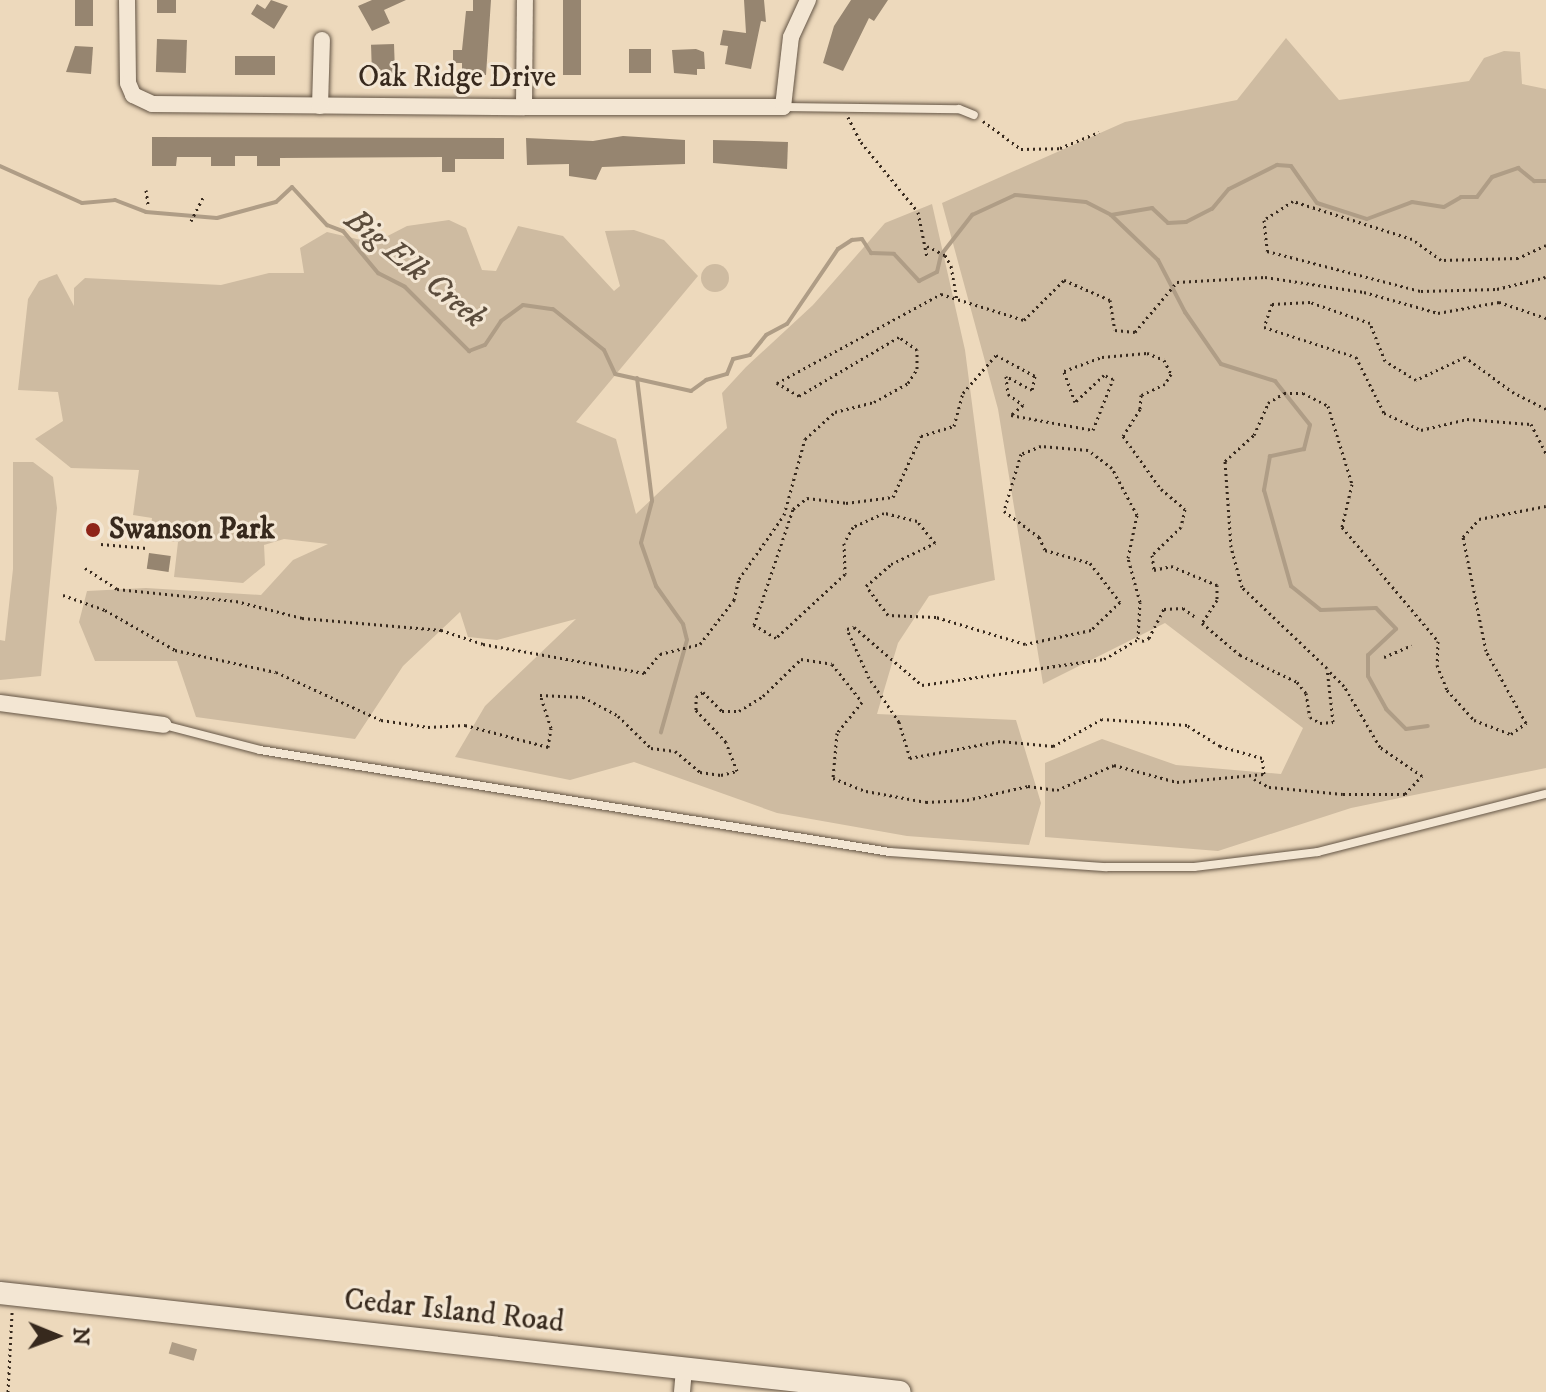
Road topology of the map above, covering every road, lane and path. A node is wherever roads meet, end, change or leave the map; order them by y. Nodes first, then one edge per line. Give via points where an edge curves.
1 (127, 0) edge
2 (525, 0) edge
3 (808, 0) edge
4 (322, 40) dead end
5 (844, 105) junction
6 (320, 106) junction
7 (524, 107) junction
8 (783, 107) junction
9 (974, 115) joint
10 (1099, 132) dead end
11 (146, 190) dead end
12 (204, 195) dead end
13 (148, 205) dead end
14 (191, 221) dead end
15 (924, 243) junction
16 (1546, 245) edge
17 (927, 257) dead end
18 (1546, 277) edge
19 (957, 299) junction
20 (1546, 318) edge
21 (1546, 409) edge
22 (1546, 453) edge
23 (1546, 506) edge
24 (101, 544) dead end
25 (147, 548) dead end
26 (85, 568) dead end
27 (63, 595) dead end
28 (1194, 616) dead end
29 (1142, 641) dead end
30 (1412, 645) dead end
31 (1384, 657) dead end
32 (1327, 668) junction
33 (0, 703) edge
34 (164, 725) joint
35 (1254, 779) junction
36 (1546, 794) edge
37 (4, 1298) edge
38 (684, 1369) junction
39 (8, 1392) edge
40 (682, 1392) edge
41 (900, 1392) edge

1 - 6 street, Oak Ridge Drive via 128,83 144,102
2 - 7 street
3 - 8 street via 791,37
4 - 6 street
5 - 8 lane
5 - 9 lane via 959,109
5 - 15 path via 861,142 918,212
6 - 7 street, Oak Ridge Drive
7 - 8 street, Oak Ridge Drive
9 - 10 path via 1021,149 1060,148
11 - 13 path
12 - 14 path
15 - 17 path
15 - 19 path via 942,254
16 - 18 path via 1518,258 1441,260 1412,239 1293,201 1264,220 1267,251 1421,291 1497,289
19 - 20 path via 1024,320 1064,280 1110,300 1115,330 1135,332 1177,282 1265,277 1364,292 1438,313 1499,302
19 - 26 path via 941,294 777,383 799,396 899,337 917,350 917,369 908,383 874,402 835,412 805,439 784,515 739,579 734,600 700,644 660,654 644,673 483,644 441,630 302,618 236,601 117,589
21 - 22 path via 1465,357 1416,380 1385,361 1370,323 1310,302 1272,304 1264,327 1356,357 1384,413 1421,430 1467,419 1531,424
23 - 32 path via 1479,519 1463,537 1486,651 1526,723 1511,734 1474,720 1447,690 1437,665 1438,641 1342,527 1352,484 1328,406 1303,393 1268,403 1254,435 1225,461 1231,547 1242,587
24 - 25 path
27 - 35 path via 105,610 175,650 276,672 381,720 428,727 465,725 548,747 551,728 540,695 583,697 618,716 651,748 675,751 700,772 737,771 726,742 696,710 696,697 703,692 722,711 739,711 801,659 832,664 856,689 862,702 837,733 833,778 866,791 926,802 967,800 1028,786 1057,790 1114,765 1177,782
28 - 29 path via 1183,608 1164,609
30 - 31 path
32 - 35 path via 1344,686 1380,747 1422,776 1405,794 1269,787
32 - 35 path via 1333,722 1320,723 1310,717 1306,693 1297,682 1240,655 1202,623 1217,600 1217,585 1171,566 1154,570 1152,555 1181,527 1185,509 1161,489 1123,436 1140,409 1141,395 1165,384 1171,374 1164,360 1147,353 1102,357 1064,371 1075,402 1104,375 1113,379 1093,430 1011,415 1023,405 1008,394 1006,376 1032,390 1035,376 996,355 963,393 954,426 921,436 893,497 846,503 807,498 793,509 754,625 776,638 845,574 844,543 853,527 884,513 917,521 935,543 891,564 866,586 888,615 936,617 1025,644 1091,630 1120,602 1090,563 1045,550 1039,537 1004,511 1021,454 1041,446 1088,450 1112,468 1137,515 1128,558 1140,602 1138,639 1104,659 922,685 854,627 847,629 869,678 899,722 910,758 1000,741 1053,746 1102,719 1187,725 1220,746 1262,758 1264,774
33 - 34 street
34 - 36 lane via 260,750 890,852 1106,867 1194,867 1318,852
37 - 38 street, Cedar Island Road
37 - 39 path via 15,1309 9,1320
38 - 40 street
38 - 41 street, Cedar Island Road

